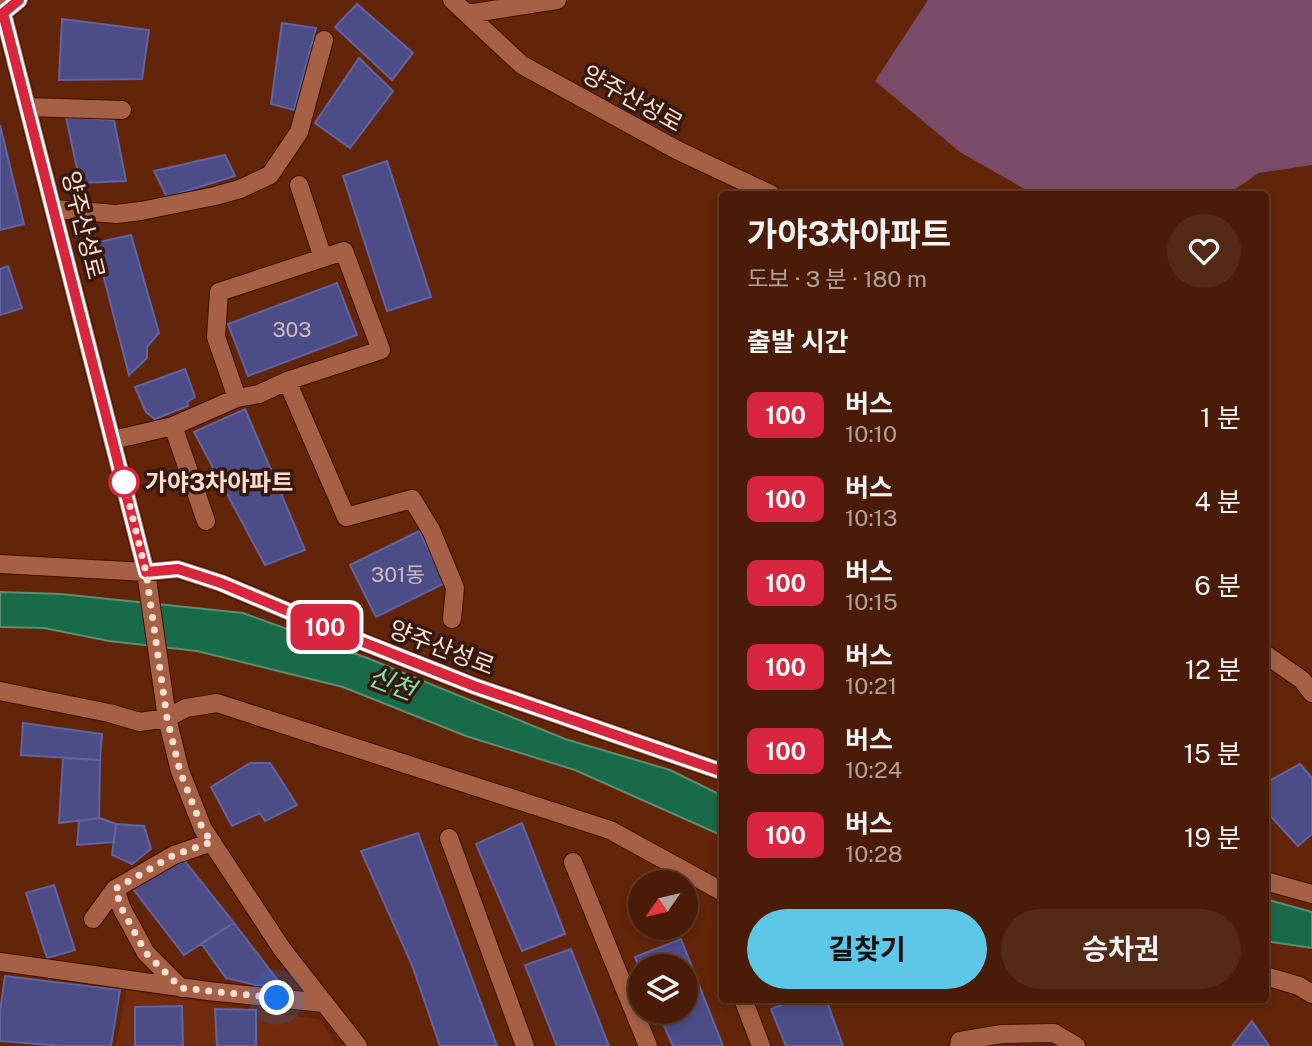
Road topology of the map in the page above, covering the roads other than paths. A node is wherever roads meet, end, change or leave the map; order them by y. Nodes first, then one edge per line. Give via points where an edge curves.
1 (19, 0) edge
2 (452, 0) edge
3 (558, 0) edge
4 (2, 7) edge
5 (467, 14) junction
6 (324, 40) dead end
7 (28, 107) junction
8 (122, 110) dead end
9 (299, 185) dead end
10 (764, 191) edge
11 (54, 209) junction
12 (323, 258) junction
13 (287, 381) junction
14 (237, 398) junction
15 (173, 426) junction
16 (113, 440) junction
17 (206, 521) dead end
18 (0, 564) edge
19 (147, 580) junction
20 (452, 619) dead end
21 (1269, 657) edge
22 (0, 691) edge
23 (1312, 693) edge
24 (167, 718) junction
25 (719, 771) edge
26 (449, 838) dead end
27 (212, 842) junction
28 (573, 862) dead end
29 (1269, 882) edge
30 (115, 889) junction
31 (719, 890) edge
32 (1312, 894) edge
33 (93, 919) dead end
34 (0, 962) edge
35 (1269, 977) edge
36 (181, 988) junction
37 (1312, 994) edge
38 (323, 1003) junction
39 (745, 1003) edge
40 (358, 1046) edge
41 (525, 1046) edge
42 (648, 1046) edge
43 (761, 1046) edge
44 (959, 1046) edge
45 (1076, 1046) edge

1 - 4 street, 양주산성로
2 - 5 street, 양주산성로
3 - 5 street
4 - 7 street, 양주산성로
5 - 10 street, 양주산성로 via 522,65 677,150
6 - 11 street via 299,132 270,176 215,196 141,211 116,214
7 - 8 street
7 - 11 street, 양주산성로
9 - 12 street
11 - 16 street, 양주산성로
12 - 13 street via 344,251 381,350
12 - 14 street via 219,292 216,337
13 - 14 street
13 - 20 street via 345,517 412,499 431,530 455,588
14 - 15 street
15 - 16 street
15 - 17 street
16 - 19 street, 양주산성로
18 - 19 street, 양주산성로
19 - 24 street
19 - 25 street, 양주산성로 via 178,569 221,583 474,686
21 - 23 street via 1302,680
22 - 24 street via 140,722
24 - 27 street via 180,771
24 - 31 street via 186,708 217,703 610,830
26 - 41 street
27 - 30 street via 174,855
27 - 38 street
28 - 42 street
29 - 32 street
30 - 33 street
30 - 36 street via 146,953
34 - 36 street
35 - 37 street
36 - 38 street
38 - 40 street
39 - 43 street
44 - 45 street via 960,1041 1002,1034 1054,1033

